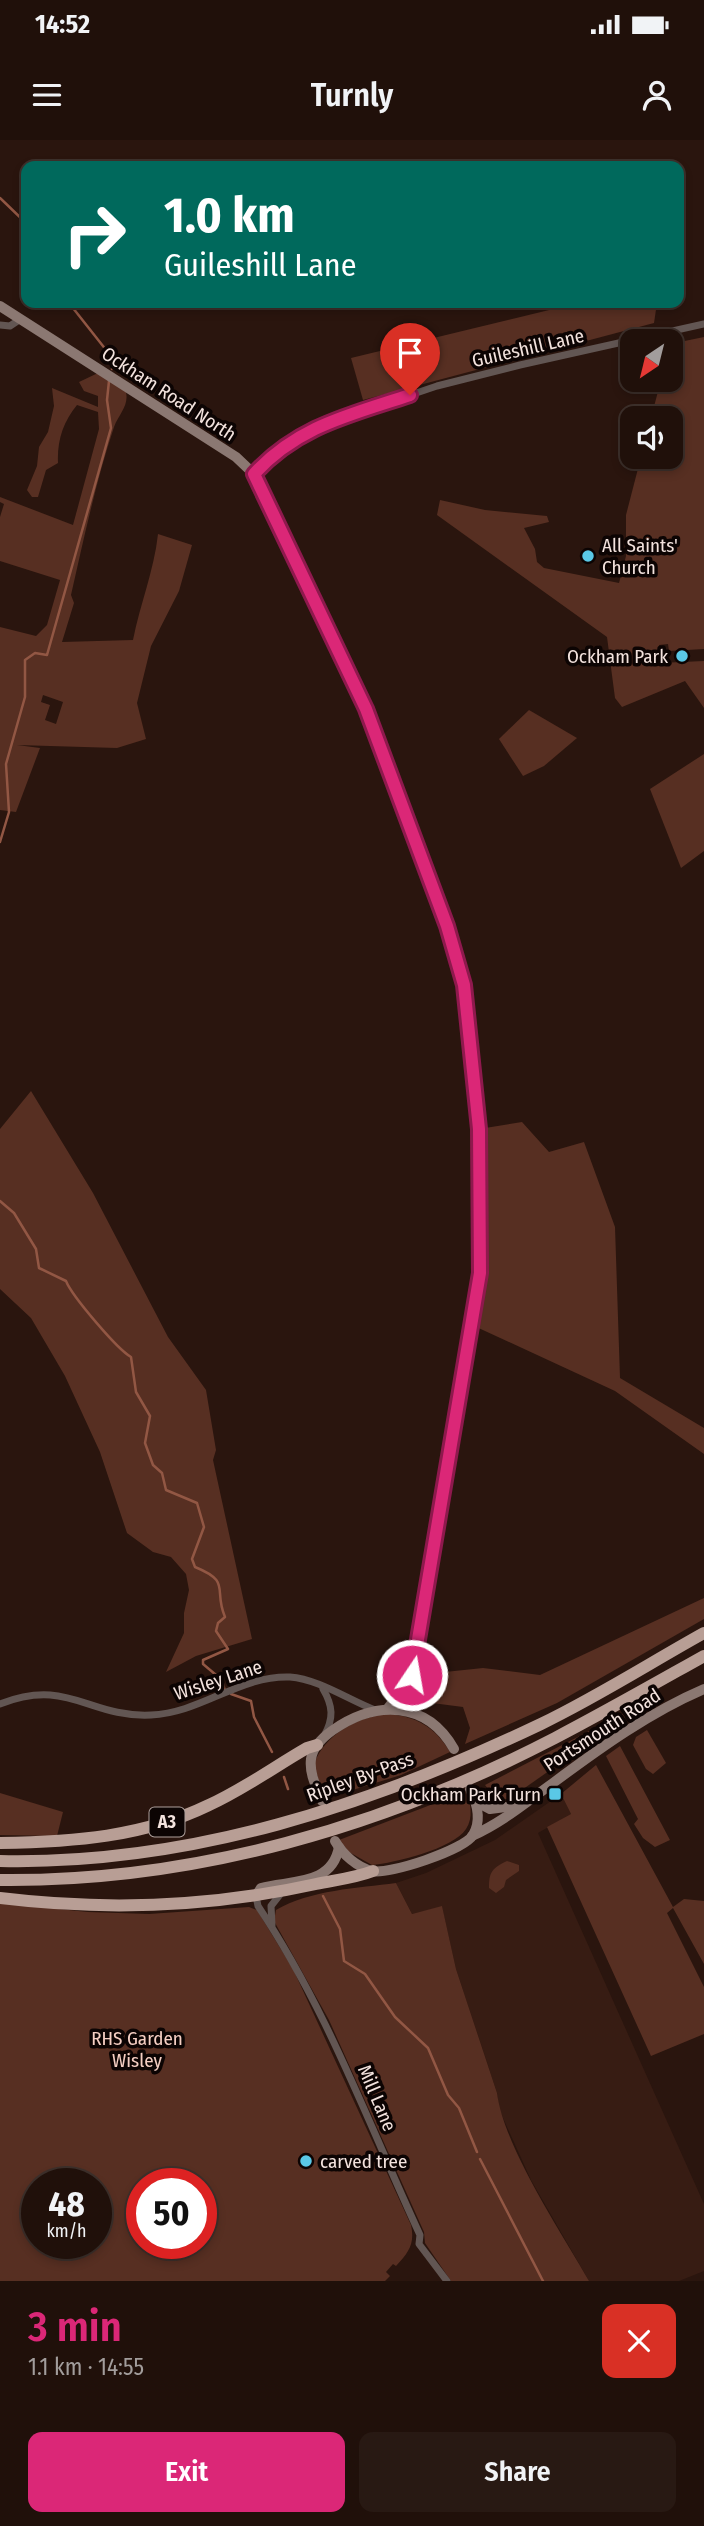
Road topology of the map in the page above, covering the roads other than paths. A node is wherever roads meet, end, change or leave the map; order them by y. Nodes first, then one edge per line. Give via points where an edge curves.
1 (0, 306) edge
2 (19, 320) junction
3 (704, 324) edge
4 (0, 325) edge
5 (254, 474) junction
6 (704, 1633) edge
7 (704, 1656) edge
8 (412, 1675) junction
9 (323, 1688) junction
10 (704, 1689) edge
11 (0, 1704) edge
12 (388, 1708) junction
13 (375, 1710) junction
14 (412, 1711) junction
15 (320, 1741) junction
16 (454, 1749) dead end
17 (470, 1788) dead end
18 (475, 1801) junction
19 (522, 1805) junction
20 (326, 1806) junction
21 (472, 1836) junction
22 (338, 1839) junction
23 (0, 1843) edge
24 (0, 1861) edge
25 (373, 1871) junction
26 (0, 1880) edge
27 (283, 1892) junction
28 (256, 1896) junction
29 (0, 1898) edge
30 (272, 1927) junction
31 (447, 2281) edge

1 - 2 main road, Ockham Road North
2 - 4 street via 10,326
2 - 5 main road, Ockham Road North via 229,453
3 - 5 street, Guileshill Lane via 437,386 295,438
5 - 8 main road, Ockham Road North via 366,709 447,926 464,985 479,1129 480,1273
6 - 20 highway, Ripley By-Pass / A3 via 543,1723 390,1790
7 - 22 highway, Ripley By-Pass via 553,1739
8 - 12 main road, Ockham Road North
8 - 14 main road, Ockham Road North
9 - 11 street, Wisley Lane via 291,1677 247,1683 182,1711 149,1715 49,1692
9 - 13 street, Wisley Lane
9 - 15 street via 332,1711 331,1723
10 - 19 main road, Portsmouth Road via 643,1721
12 - 13 main road
12 - 14 main road
13 - 15 main road via 353,1718
14 - 16 main road via 437,1727
15 - 20 main road via 311,1768
15 - 23 highway, A3 via 223,1798 152,1827 71,1842
17 - 18 main road
18 - 19 main road via 490,1809
18 - 21 main road via 477,1822
19 - 21 main road, Portsmouth Road via 504,1821
20 - 24 highway, Ripley By-Pass / A3 via 304,1818 132,1856
21 - 25 main road, Portsmouth Road via 466,1843 418,1862
22 - 25 main road via 351,1860
22 - 26 highway, Ripley By-Pass via 311,1836 224,1859 136,1874
22 - 28 main road via 332,1866 323,1875 261,1888
25 - 27 highway
27 - 28 highway
27 - 30 street via 271,1906
28 - 29 highway via 141,1905
28 - 30 street, Mill Lane
30 - 31 street, Mill Lane via 342,2055 420,2235 419,2244

